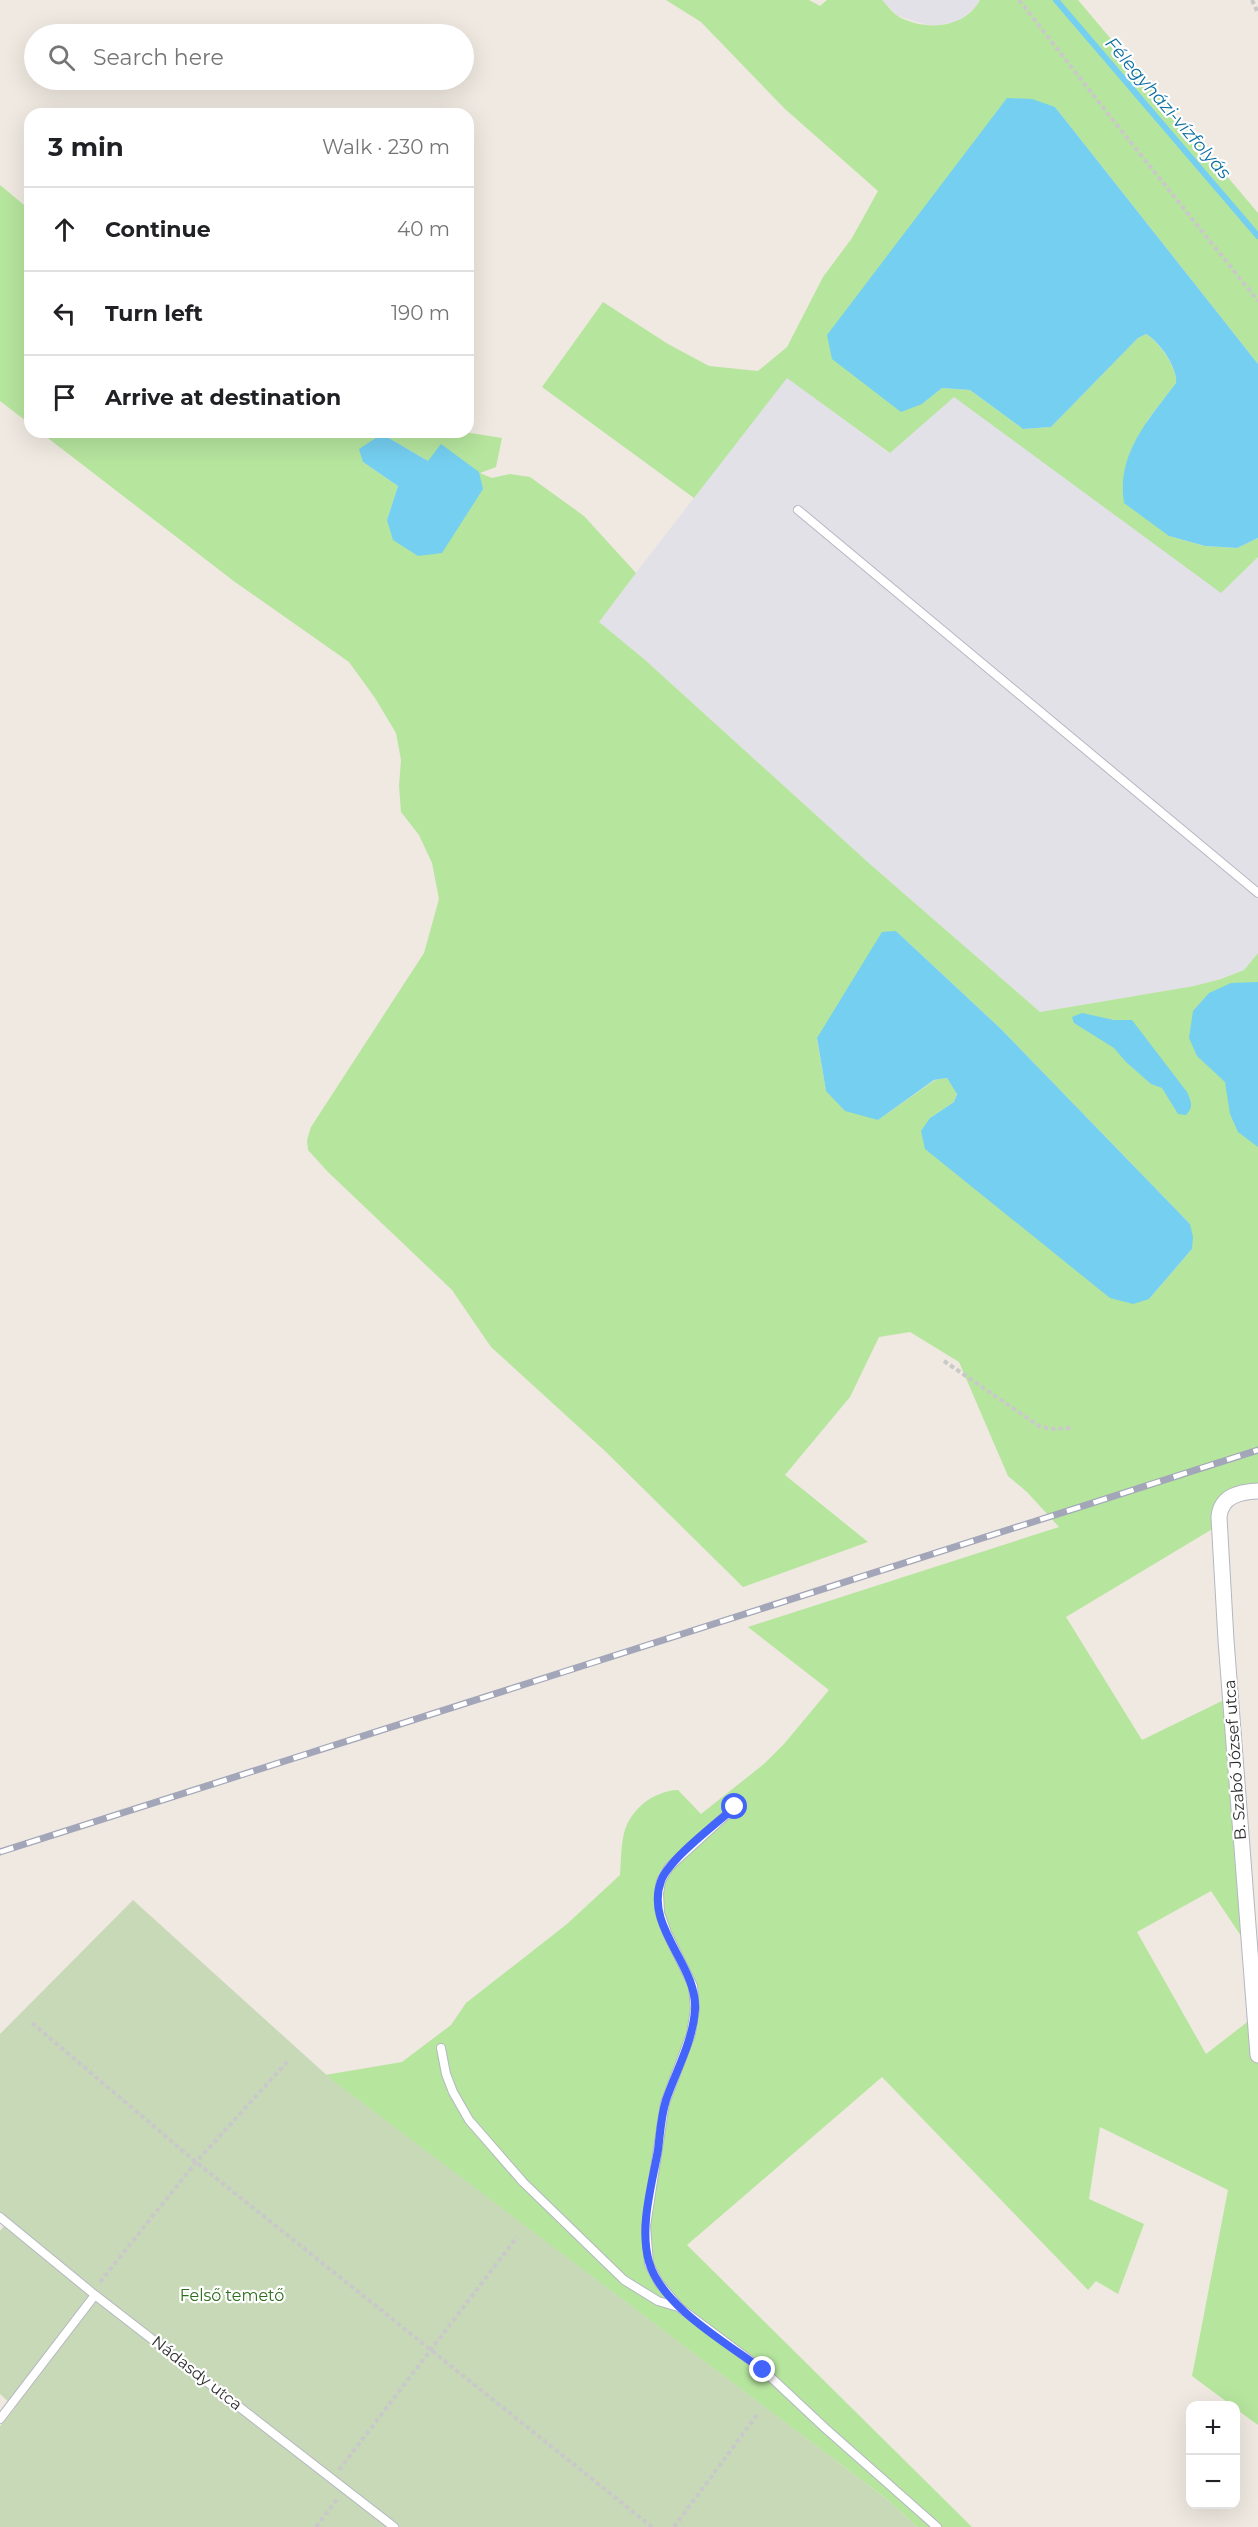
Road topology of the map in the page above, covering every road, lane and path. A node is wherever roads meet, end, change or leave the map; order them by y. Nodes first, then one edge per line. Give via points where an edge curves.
1 (1019, 0) edge
2 (1251, 0) edge
3 (1258, 14) edge
4 (1258, 301) edge
5 (798, 510) dead end
6 (1258, 892) edge
7 (944, 1360) dead end
8 (1071, 1428) dead end
9 (1258, 1491) edge
10 (735, 1807) dead end
11 (32, 2023) dead end
12 (441, 2048) dead end
13 (1258, 2055) edge
14 (288, 2061) dead end
15 (196, 2162) junction
16 (0, 2217) edge
17 (517, 2237) dead end
18 (94, 2293) junction
19 (680, 2308) junction
20 (431, 2349) junction
21 (757, 2415) dead end
22 (0, 2419) edge
23 (334, 2478) junction
24 (346, 2487) junction
25 (316, 2527) edge
26 (394, 2527) edge
27 (652, 2527) edge
28 (674, 2527) edge
29 (937, 2527) edge

1 - 4 path
2 - 3 path
5 - 6 lane
7 - 8 path via 1039,1426
9 - 13 street, B. Szabó József utca via 1229,1498 1219,1518
10 - 19 lane via 669,1867 659,1894 667,1933 693,1986 695,2009 691,2034 665,2103 646,2249 659,2283
11 - 15 path
12 - 19 lane via 446,2074 469,2120 523,2182 624,2280 658,2301
14 - 15 path
15 - 18 path
15 - 20 path
16 - 18 lane, Nádasdy utca
17 - 20 path
18 - 22 lane
18 - 23 lane, Nádasdy utca
19 - 29 lane via 763,2370
20 - 23 path
20 - 27 path
21 - 28 path
23 - 24 lane, Nádasdy utca
24 - 25 path
24 - 26 lane, Nádasdy utca

